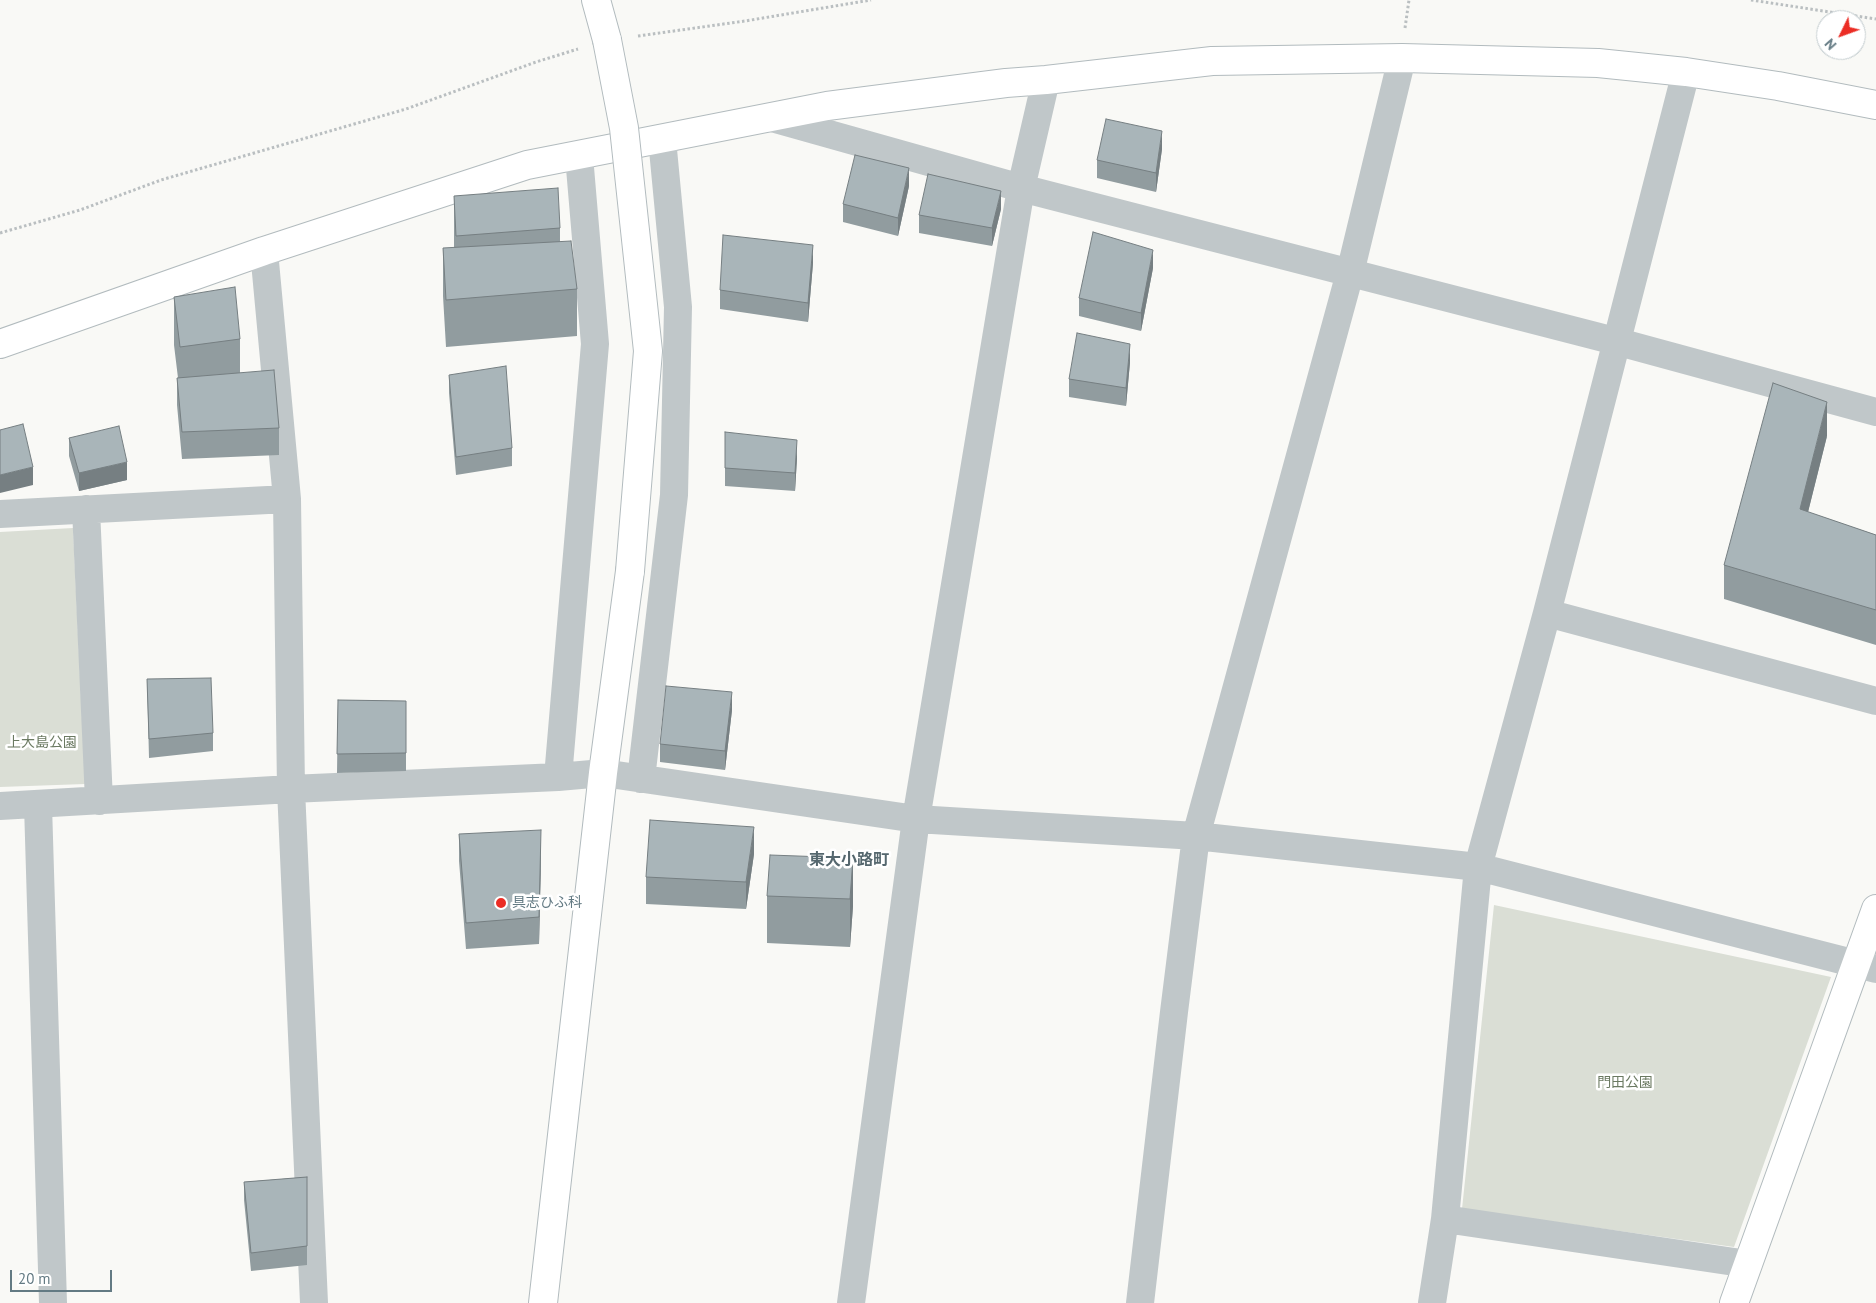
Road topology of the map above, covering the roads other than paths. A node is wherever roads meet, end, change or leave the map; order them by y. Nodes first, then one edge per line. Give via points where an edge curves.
1 (596, 0) edge
2 (1402, 58) junction
3 (1686, 72) junction
4 (1046, 80) junction
5 (1876, 105) edge
6 (772, 118) junction
7 (662, 139) junction
8 (579, 156) junction
9 (1021, 188) junction
10 (264, 252) junction
11 (1350, 273) junction
12 (1615, 341) junction
13 (0, 344) edge
14 (1876, 412) edge
15 (288, 498) junction
16 (86, 509) junction
17 (0, 514) edge
18 (1546, 613) junction
19 (1876, 701) edge
20 (603, 773) junction
21 (558, 777) junction
22 (641, 779) junction
23 (291, 789) junction
24 (99, 801) junction
25 (38, 805) junction
26 (0, 806) edge
27 (916, 819) junction
28 (1196, 836) junction
29 (1478, 867) junction
30 (1876, 909) edge
31 (1866, 966) edge
32 (1445, 1219) junction
33 (1748, 1264) junction
34 (53, 1303) edge
35 (314, 1303) edge
36 (543, 1303) edge
37 (851, 1303) edge
38 (1140, 1303) edge
39 (1432, 1303) edge
40 (1734, 1303) edge

1 - 20 street, bridge via 624,128 648,351 630,571
2 - 3 street via 1598,63
2 - 4 street via 1212,60
2 - 11 street
3 - 5 street
3 - 12 street
4 - 6 street via 827,106
4 - 9 street
6 - 7 street
6 - 9 street
7 - 8 street
7 - 22 street via 678,307 674,495
8 - 10 street via 527,166
8 - 21 street via 595,344
9 - 11 street
9 - 27 street
10 - 13 street
10 - 15 street
11 - 12 street
11 - 28 street
12 - 14 street
12 - 18 street
15 - 16 street
15 - 23 street
16 - 17 street
16 - 24 street
18 - 19 street
18 - 29 street
20 - 21 street
20 - 22 street
20 - 36 street
21 - 23 street
22 - 27 street
23 - 24 street
23 - 35 street
24 - 25 street
25 - 26 street
25 - 34 street
27 - 28 street
27 - 37 street
28 - 29 street
28 - 38 street
29 - 31 street
29 - 32 street
30 - 31 street
31 - 33 street
32 - 33 street
32 - 39 street
33 - 40 street

